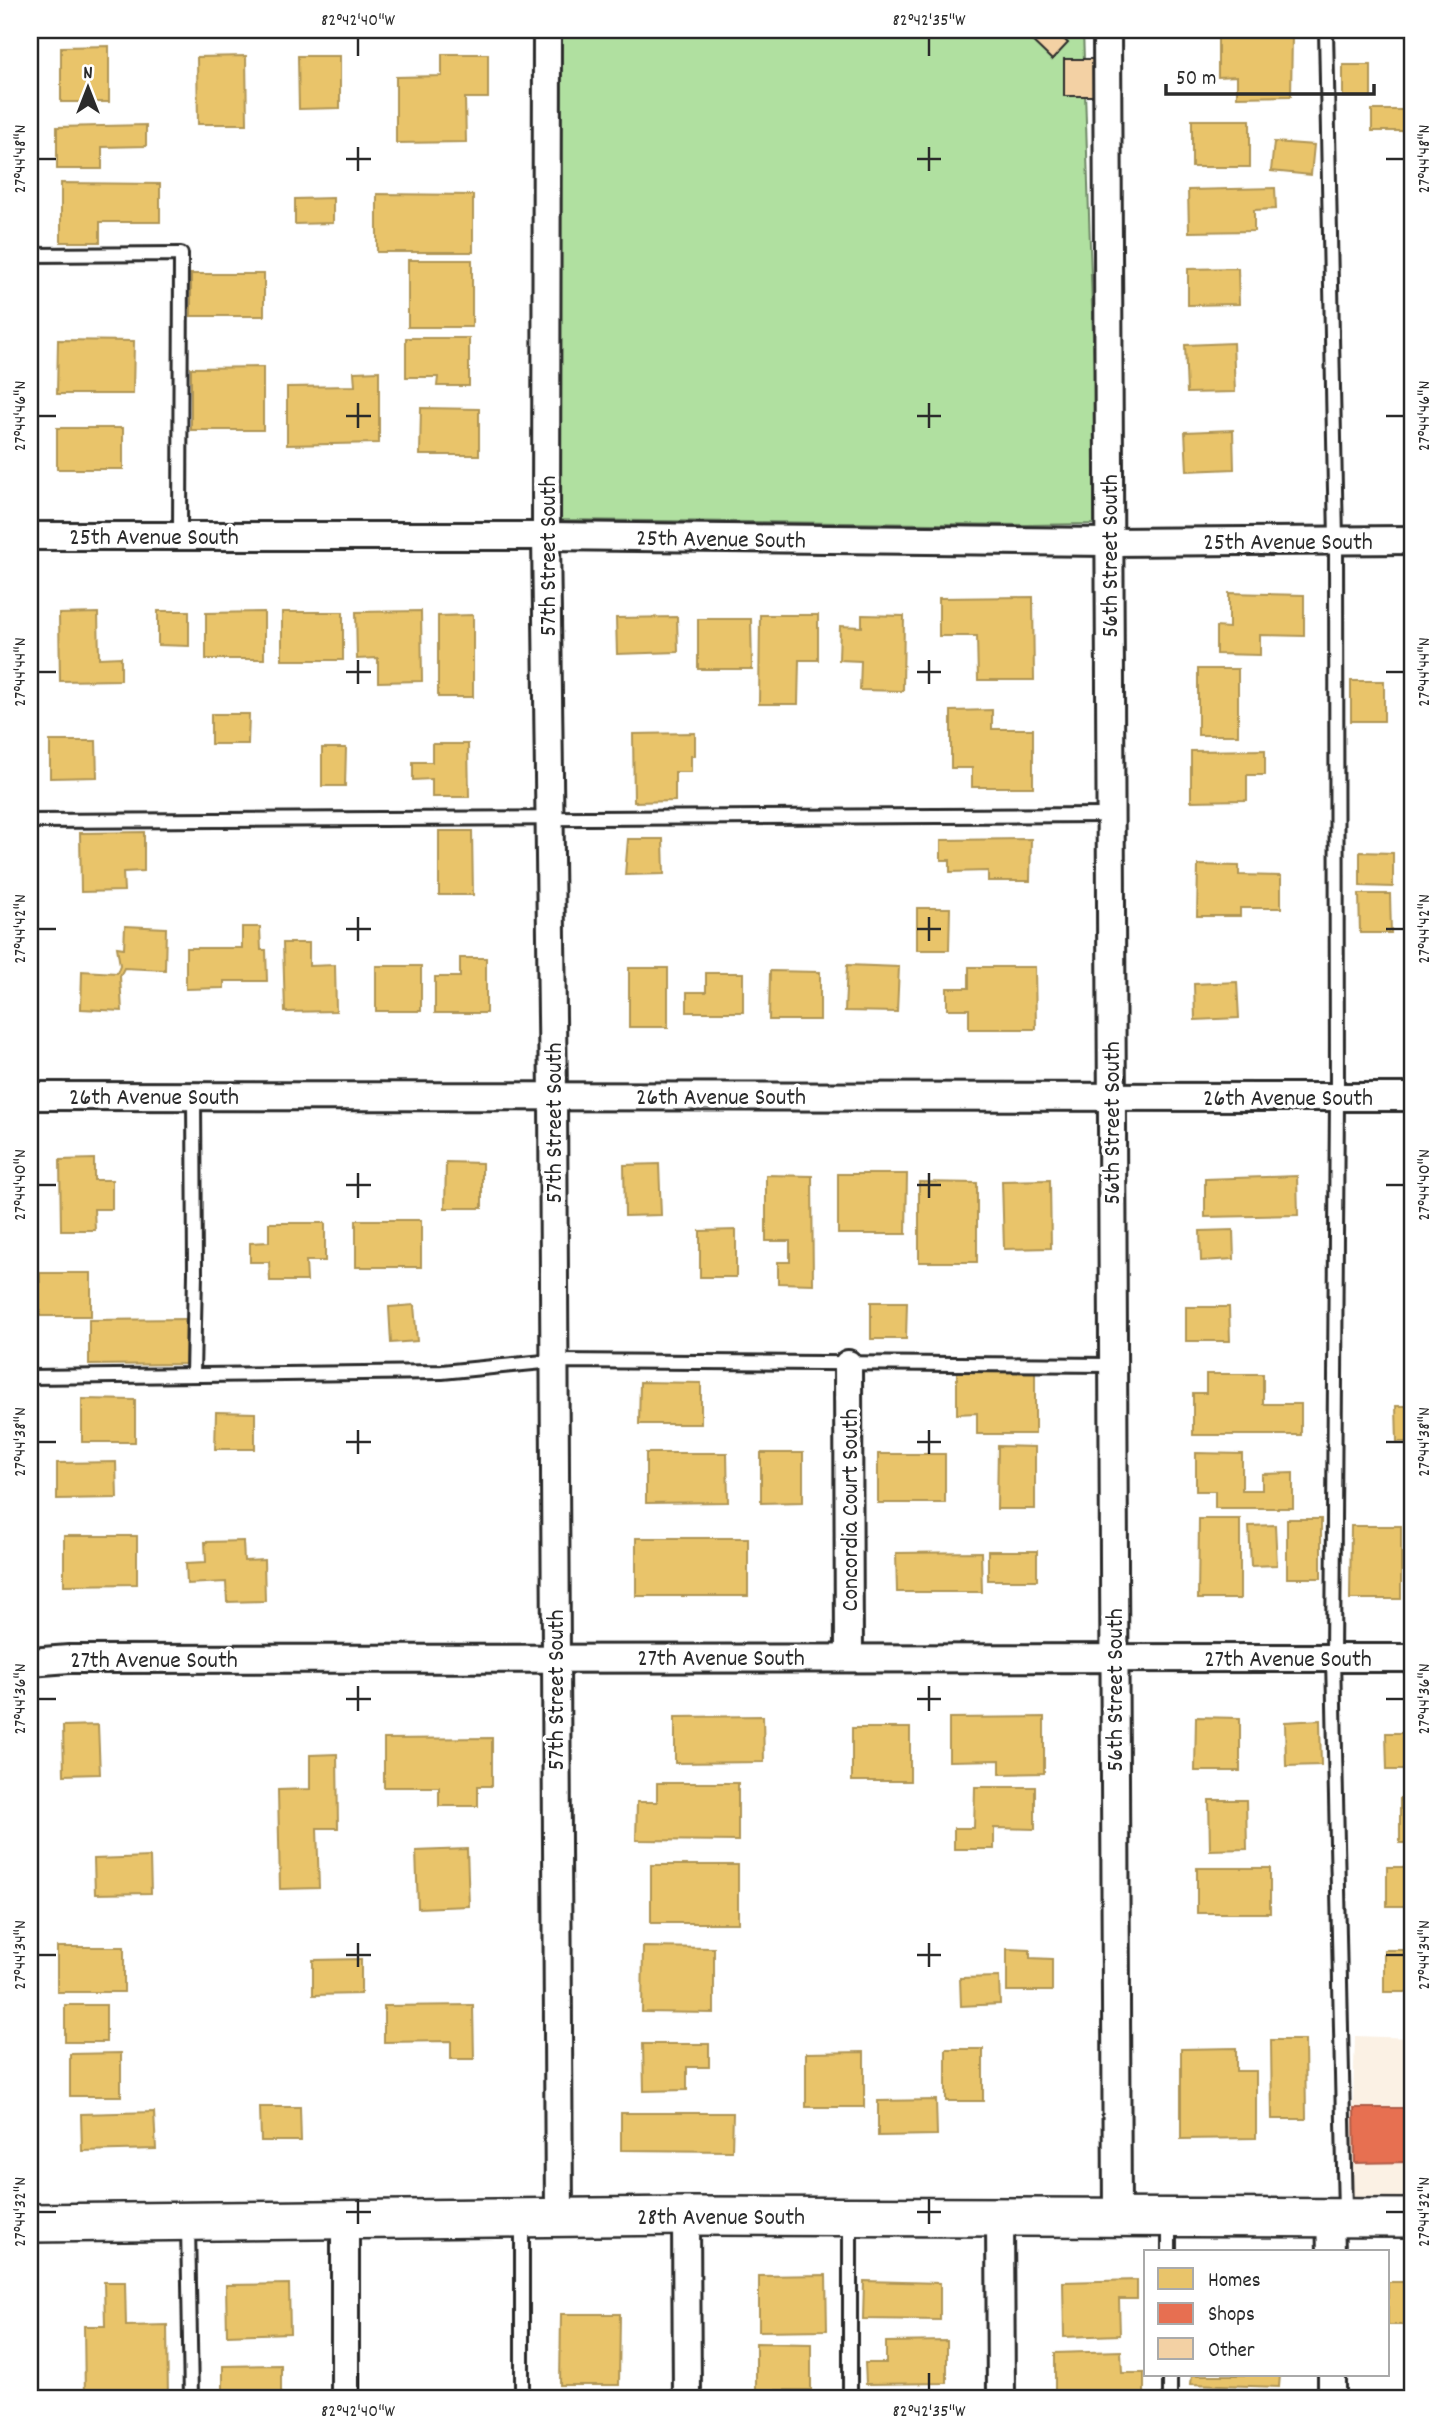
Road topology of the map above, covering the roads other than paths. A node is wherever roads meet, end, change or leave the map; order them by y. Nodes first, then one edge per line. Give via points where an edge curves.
1 (547, 30) edge
2 (1107, 30) edge
3 (1326, 30) edge
4 (30, 255) edge
5 (30, 536) edge
6 (180, 536) junction
7 (546, 536) junction
8 (1336, 540) junction
9 (1412, 540) edge
10 (1109, 542) junction
11 (1110, 815) junction
12 (550, 817) junction
13 (30, 821) edge
14 (30, 1096) edge
15 (194, 1096) junction
16 (553, 1096) junction
17 (1111, 1097) junction
18 (1336, 1097) junction
19 (1412, 1097) edge
20 (554, 1361) junction
21 (848, 1364) junction
22 (1113, 1365) junction
23 (193, 1375) junction
24 (30, 1377) edge
25 (849, 1657) junction
26 (555, 1658) junction
27 (1114, 1658) junction
28 (1333, 1658) junction
29 (1412, 1658) edge
30 (30, 1662) edge
31 (559, 2216) junction
32 (686, 2216) junction
33 (850, 2216) junction
34 (1000, 2216) junction
35 (523, 2217) junction
36 (1117, 2217) junction
37 (1412, 2218) edge
38 (345, 2220) junction
39 (188, 2222) junction
40 (30, 2223) edge
41 (1336, 2229) edge
42 (1169, 2235) edge
43 (1170, 2376) edge
44 (1332, 2376) edge
45 (191, 2399) edge
46 (345, 2399) edge
47 (522, 2399) edge
48 (687, 2399) edge
49 (850, 2399) edge
50 (1001, 2399) edge
51 (1170, 2399) edge
52 (1332, 2399) edge

1 - 7 street, 57th Street South
2 - 10 street, 56th Street South
3 - 8 lane
4 - 6 lane via 181,254
5 - 6 street, 25th Avenue South
6 - 7 street, 25th Avenue South
7 - 10 street, 25th Avenue South
7 - 12 street, 57th Street South
8 - 9 street, 25th Avenue South
8 - 10 street, 25th Avenue South
8 - 18 lane
10 - 11 street, 56th Street South
11 - 12 lane
11 - 17 street, 56th Street South
12 - 13 lane
12 - 16 street, 57th Street South
14 - 15 street, 26th Avenue South
15 - 16 street, 26th Avenue South
15 - 23 lane
16 - 17 street, 26th Avenue South
16 - 20 street, 57th Street South
17 - 18 street, 26th Avenue South
17 - 22 street, 56th Street South
18 - 19 street, 26th Avenue South
18 - 28 lane
20 - 21 lane
20 - 23 lane via 442,1372
20 - 26 street, 57th Street South
21 - 22 lane
21 - 25 street, Concordia Court South
22 - 27 street, 56th Street South
23 - 24 lane
25 - 26 street, 27th Avenue South
25 - 27 street, 27th Avenue South
26 - 30 street, 27th Avenue South via 69,1658
26 - 31 street, 57th Street South
27 - 28 street, 27th Avenue South
27 - 36 street, 56th Street South
28 - 29 street, 27th Avenue South
28 - 41 lane
31 - 32 street, 28th Avenue South
31 - 35 street, 28th Avenue South
32 - 33 street, 28th Avenue South
32 - 48 street
33 - 34 street, 28th Avenue South
33 - 49 lane
34 - 36 street, 28th Avenue South
34 - 50 street
35 - 38 street, 28th Avenue South
35 - 47 lane
36 - 42 street, 28th Avenue South
37 - 41 street, 28th Avenue South
38 - 39 street, 28th Avenue South
38 - 46 street
39 - 40 street, 28th Avenue South
39 - 45 lane
41 - 42 street, 28th Avenue South
43 - 51 lane
44 - 52 street

